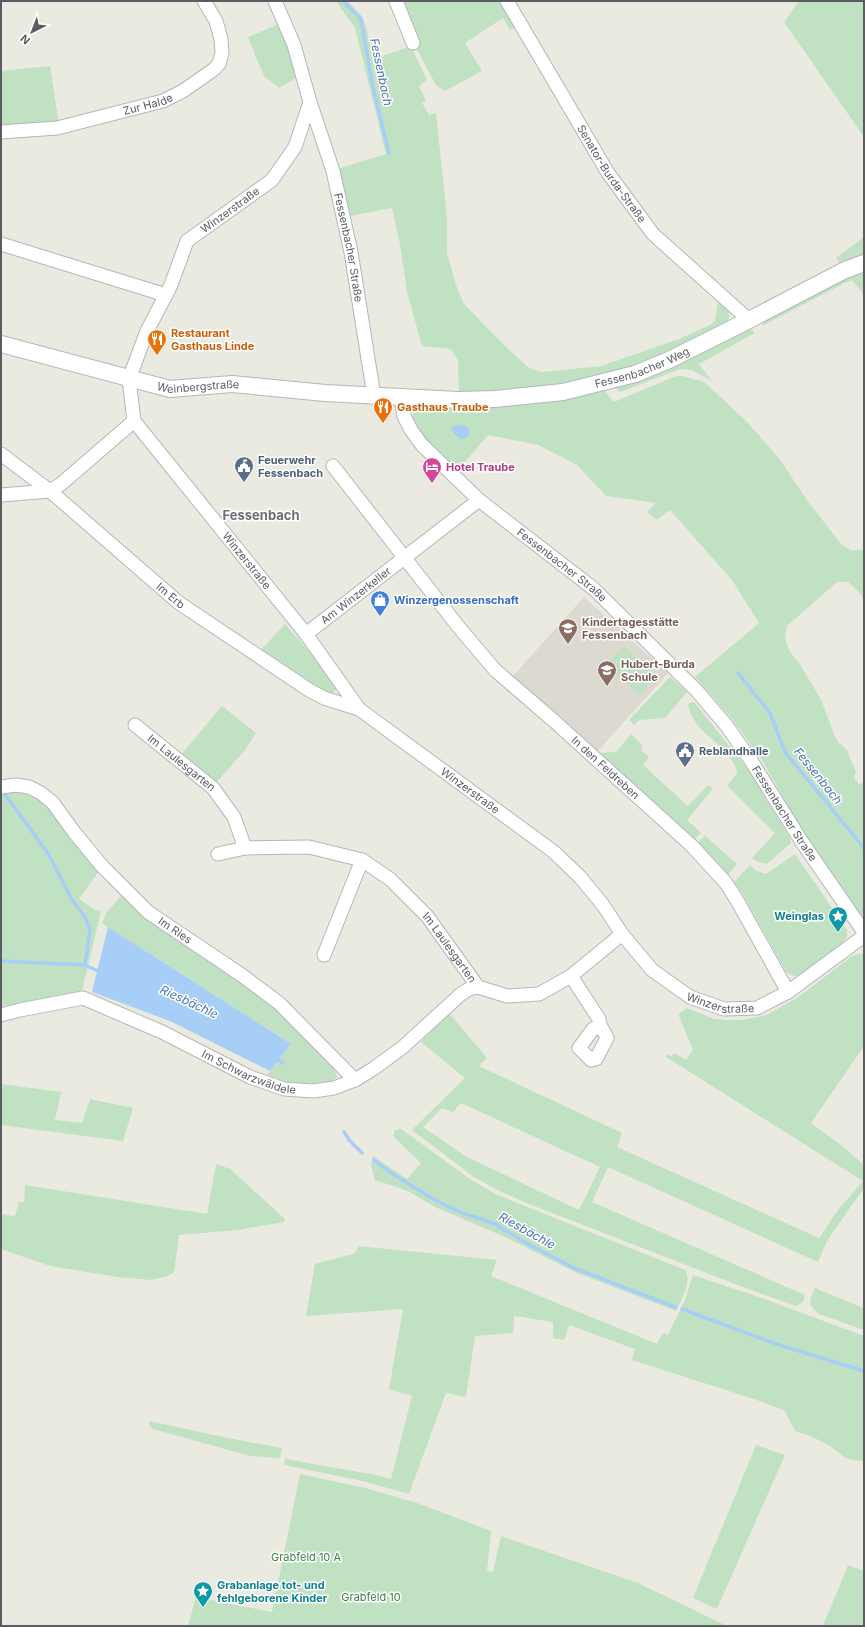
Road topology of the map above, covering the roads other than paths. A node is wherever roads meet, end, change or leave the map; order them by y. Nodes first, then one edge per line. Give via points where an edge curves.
1 (204, 1) edge
2 (275, 1) edge
3 (396, 1) edge
4 (507, 1) edge
5 (413, 43) dead end
6 (310, 102) junction
7 (1, 132) edge
8 (1, 244) edge
9 (864, 263) edge
10 (166, 294) junction
11 (749, 320) junction
12 (1, 344) edge
13 (129, 379) junction
14 (374, 396) junction
15 (401, 398) junction
16 (134, 421) junction
17 (1, 454) edge
18 (333, 466) dead end
19 (50, 491) junction
20 (1, 495) edge
21 (479, 500) junction
22 (405, 557) junction
23 (306, 634) junction
24 (358, 709) junction
25 (135, 725) dead end
26 (1, 786) edge
27 (245, 848) junction
28 (218, 854) dead end
29 (362, 860) junction
30 (864, 932) edge
31 (622, 934) junction
32 (864, 936) edge
33 (324, 955) dead end
34 (571, 976) junction
35 (478, 987) junction
36 (788, 992) junction
37 (1, 1015) edge
38 (600, 1027) dead end
39 (355, 1080) junction

1 - 7 street, Zur Halde via 216,21 222,53 219,64 183,91 163,102 57,128
2 - 6 street via 294,45
3 - 5 street
4 - 11 street, Senator-Burda-Straße via 608,173 653,234
6 - 10 street, Winzerstraße via 295,147 272,180 186,241
6 - 14 street, Fessenbacher Straße via 333,171 347,232
8 - 10 street
9 - 11 street, Fessenbacher Weg via 845,270
10 - 13 street, Winzerstraße via 147,331
11 - 15 street, Fessenbacher Weg via 635,374 563,392 495,399
12 - 13 street, Weinbergstraße
13 - 14 street, Weinbergstraße via 170,389 232,384
13 - 16 street, Winzerstraße
14 - 15 street, Weinbergstraße
15 - 21 street, Fessenbacher Straße via 404,416 418,440
16 - 19 street
16 - 23 street, Winzerstraße
17 - 19 street, Im Erb
18 - 22 street
19 - 20 street
19 - 24 street, Im Erb via 179,602 309,690 324,698
21 - 22 street, Am Winzerkeller
21 - 30 street, Fessenbacher Straße via 594,589 697,691 750,759 802,842
22 - 23 street, Am Winzerkeller
22 - 36 street, In den Feldreben via 495,670 692,846 726,882
23 - 24 street, Winzerstraße
24 - 31 street, Winzerstraße via 554,852 580,877
25 - 27 street, Im Laulesgarten via 213,788 234,817
26 - 39 street, Im Ries via 29,787 41,793 53,803 102,866 148,912 279,1003
27 - 28 street, Im Laulesgarten
27 - 29 street, Im Laulesgarten via 309,847
29 - 33 street
29 - 35 street, Im Laulesgarten via 390,879 427,916
31 - 34 street, Im Laulesgarten
31 - 36 street, Winzerstraße via 652,970 690,997 724,1009 757,1008
32 - 36 street, Winzerstraße
34 - 35 street, Im Laulesgarten via 539,994 507,996
34 - 38 street via 599,1019
35 - 39 street, Im Schwarzwäldele via 461,994 403,1047
37 - 39 street, Im Schwarzwäldele via 83,998 162,1032 250,1077 284,1089 313,1092

